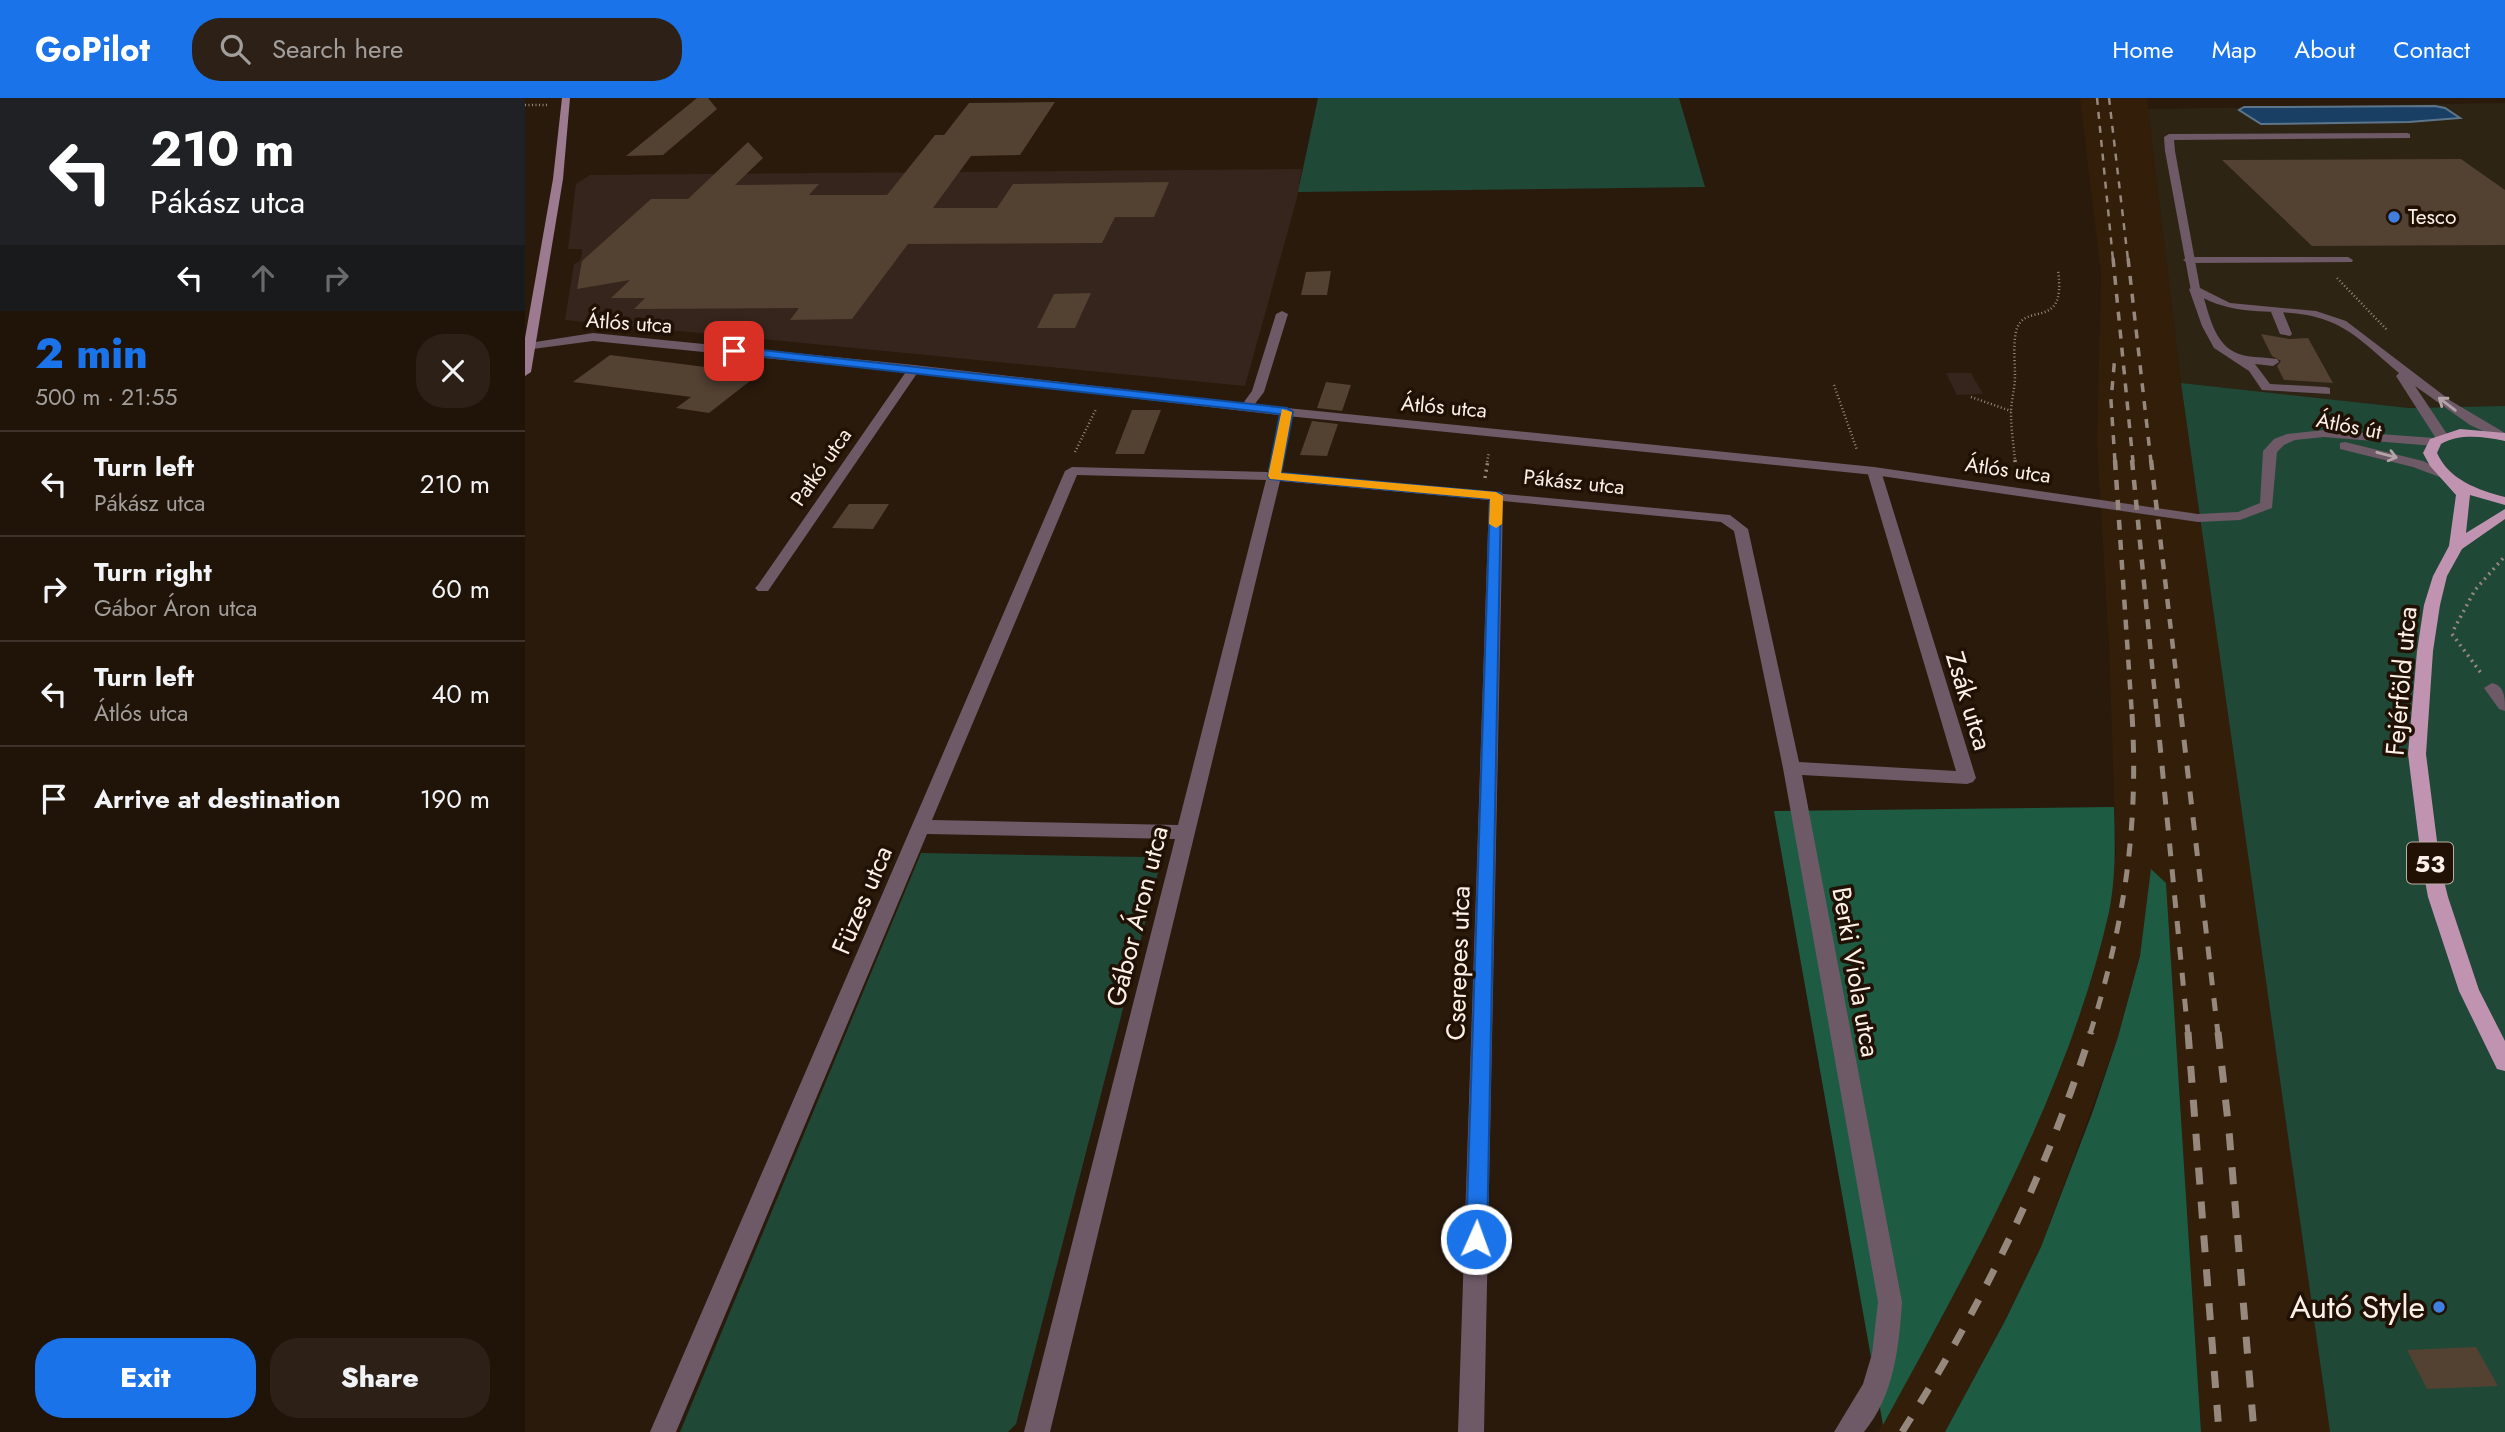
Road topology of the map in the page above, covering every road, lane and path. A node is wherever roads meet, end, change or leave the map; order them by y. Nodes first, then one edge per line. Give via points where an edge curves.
1 (566, 98) edge
2 (2407, 136) dead end
3 (2188, 260) junction
4 (2348, 260) dead end
5 (2319, 261) junction
6 (2058, 270) dead end
7 (2195, 289) junction
8 (2277, 312) junction
9 (1282, 314) dead end
10 (2286, 334) dead end
11 (2391, 335) dead end
12 (529, 347) junction
13 (2244, 359) junction
14 (2273, 362) dead end
15 (2394, 364) junction
16 (914, 369) junction
17 (525, 372) edge
18 (1834, 385) dead end
19 (1105, 391) junction
20 (2326, 391) dead end
21 (1971, 397) dead end
22 (1247, 406) junction
23 (2011, 411) junction
24 (1287, 412) junction
25 (1492, 431) junction
26 (2296, 437) junction
27 (2505, 437) edge
28 (2439, 439) junction
29 (1072, 471) junction
30 (1869, 471) junction
31 (1274, 476) junction
32 (2449, 477) junction
33 (2018, 491) junction
34 (1489, 496) junction
35 (2505, 501) edge
36 (2505, 513) edge
37 (1736, 523) joint
38 (2456, 546) junction
39 (2505, 556) edge
40 (763, 588) dead end
41 (2492, 688) joint
42 (2505, 705) edge
43 (1792, 768) junction
44 (922, 827) junction
45 (1185, 832) junction
46 (2505, 1062) edge
47 (1850, 1430) edge
48 (663, 1432) edge
49 (1037, 1432) edge
50 (1471, 1432) edge

1 - 12 main road via 558,179
2 - 3 street via 2169,137
3 - 5 street
3 - 7 street
4 - 5 street
5 - 11 path
6 - 23 path via 2059,301 2022,321 2016,331
7 - 8 street via 2225,306
7 - 13 street via 2216,342
8 - 10 street
8 - 15 street via 2334,320 2361,335
9 - 22 street via 1258,392
12 - 16 street, Átlós utca via 593,337
12 - 17 main road
13 - 14 street
13 - 20 street via 2258,371 2266,387
27 -> 15 street via 2475,424
15 - 28 street
16 - 19 street, Átlós utca
16 - 40 street, Patkó utca
18 - 30 path
19 - 22 street, Átlós utca
19 - 29 path via 1068,466
21 - 23 path
22 - 24 street, Átlós utca
23 - 33 path
24 - 25 street, Átlós utca
24 - 31 street, Gábor Áron utca
25 - 30 street, Átlós utca
25 - 34 path
26 - 28 street, Átlós út via 2326,432 2384,440
26 -> 32 street, Átlós út via 2371,451
26 - 33 street, Átlós utca via 2270,451 2267,505 2240,516 2198,518
27 - 28 main road via 2469,433
28 - 32 main road, 53 via 2430,453
29 - 31 street, Pákász utca
29 - 44 street, Füzes utca
30 - 33 street, Átlós utca
30 - 43 street, Zsák utca via 1967,778
31 - 34 street, Pákász utca
31 - 45 street, Gábor Áron utca
32 - 35 main road via 2475,492
32 - 38 main road, 53 via 2463,495
34 - 37 street, Pákász utca via 1725,518
34 - 50 street, Cserepes utca
36 - 38 main road, 53
37 - 43 street, Berki Viola utca via 1741,529
38 - 46 main road, Fejérföld utca / 53 via 2440,576 2433,605 2417,754 2438,897 2469,991
39 - 41 path via 2460,613 2452,634
41 - 42 street
43 - 47 street, Berki Viola utca via 1890,1302 1888,1344 1880,1375
44 - 45 street
44 - 48 street, Füzes utca
45 - 49 street, Gábor Áron utca

